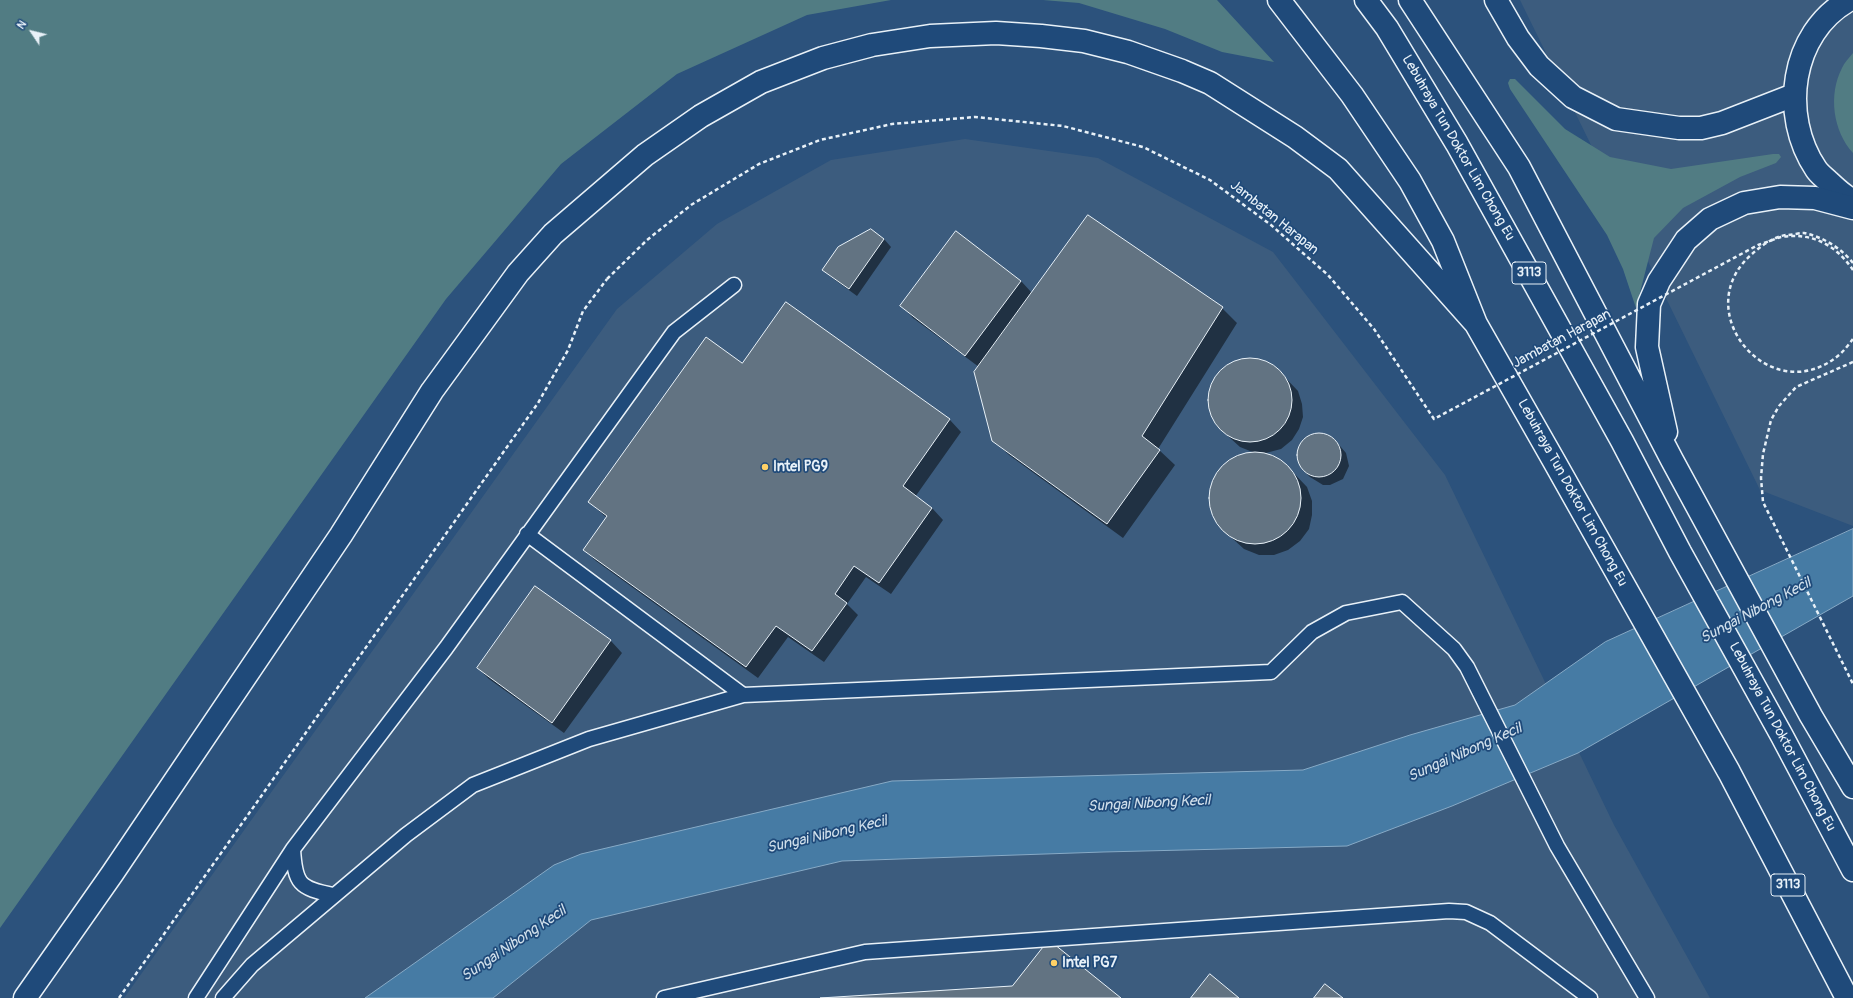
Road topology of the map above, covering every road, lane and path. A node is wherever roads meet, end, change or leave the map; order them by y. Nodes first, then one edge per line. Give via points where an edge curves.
1 (1279, 0) edge
2 (1366, 0) edge
3 (1410, 0) edge
4 (1496, 0) edge
5 (1849, 0) edge
6 (1794, 95) junction
7 (1853, 200) edge
8 (1853, 208) edge
9 (1853, 263) edge
10 (1853, 270) edge
11 (734, 285) dead end
12 (1476, 324) junction
13 (1853, 339) edge
14 (1853, 362) edge
15 (1672, 460) junction
16 (527, 534) junction
17 (1853, 684) edge
18 (743, 695) junction
19 (1853, 787) edge
20 (293, 849) junction
21 (1853, 870) edge
22 (333, 895) junction
23 (25, 998) edge
24 (119, 998) edge
25 (196, 998) edge
26 (223, 998) edge
27 (664, 998) edge
28 (1590, 998) edge
29 (1647, 998) edge
30 (1847, 998) edge

1 - 12 main road, Lebuhraya Tun Doktor Lim Chong Eu / 3113 via 1352,95 1410,181 1443,241
2 - 21 main road, Lebuhraya Tun Doktor Lim Chong Eu / 3113 via 1387,28 1457,144 1622,441
3 - 15 main road via 1519,167
4 - 6 main road via 1518,38 1539,66 1573,97 1616,119 1679,128 1701,128 1722,123
5 - 6 main road via 1840,5 1815,30 1800,61
6 - 7 main road via 1798,134 1816,170 1845,197
8 - 15 main road via 1815,198 1780,197 1744,203 1710,219 1686,240 1659,280 1649,304 1647,348
9 - 13 path via 1846,254 1826,241 1804,233 1780,236 1761,246 1744,261 1732,280 1728,302 1731,325 1742,345 1758,360 1778,370 1799,371 1820,366 1839,355
10 - 24 path, Jambatan Harapan, bridge via 1844,256 1826,243 1804,237 1782,238 1758,245 1434,419 1374,329 1328,275 1271,225 1210,180 1143,147 1063,126 975,117 892,124 820,140 760,164 691,205 647,240 607,279 583,311 568,350 538,403
11 - 16 lane via 674,332
12 - 23 main road via 1338,169 1295,137 1210,83 1128,52 1084,41 1041,36 996,33 930,36 872,45 823,58 761,82 701,116 645,155 553,234 518,273 432,391 328,555
12 - 30 main road, Lebuhraya Tun Doktor Lim Chong Eu / 3113 via 1729,772
14 - 17 path via 1796,387 1779,406 1771,420 1761,478 1763,502
15 - 19 main road via 1811,716
16 - 18 lane
16 - 20 lane via 446,648
18 - 22 lane via 589,739 474,785 406,835
18 - 29 lane via 1271,672 1312,632 1346,613 1402,602 1454,649 1467,667 1557,846
20 - 22 lane via 294,869 301,884 314,891
20 - 25 lane
22 - 26 lane via 252,965
27 - 28 lane via 865,952 1448,911 1466,912 1490,923

